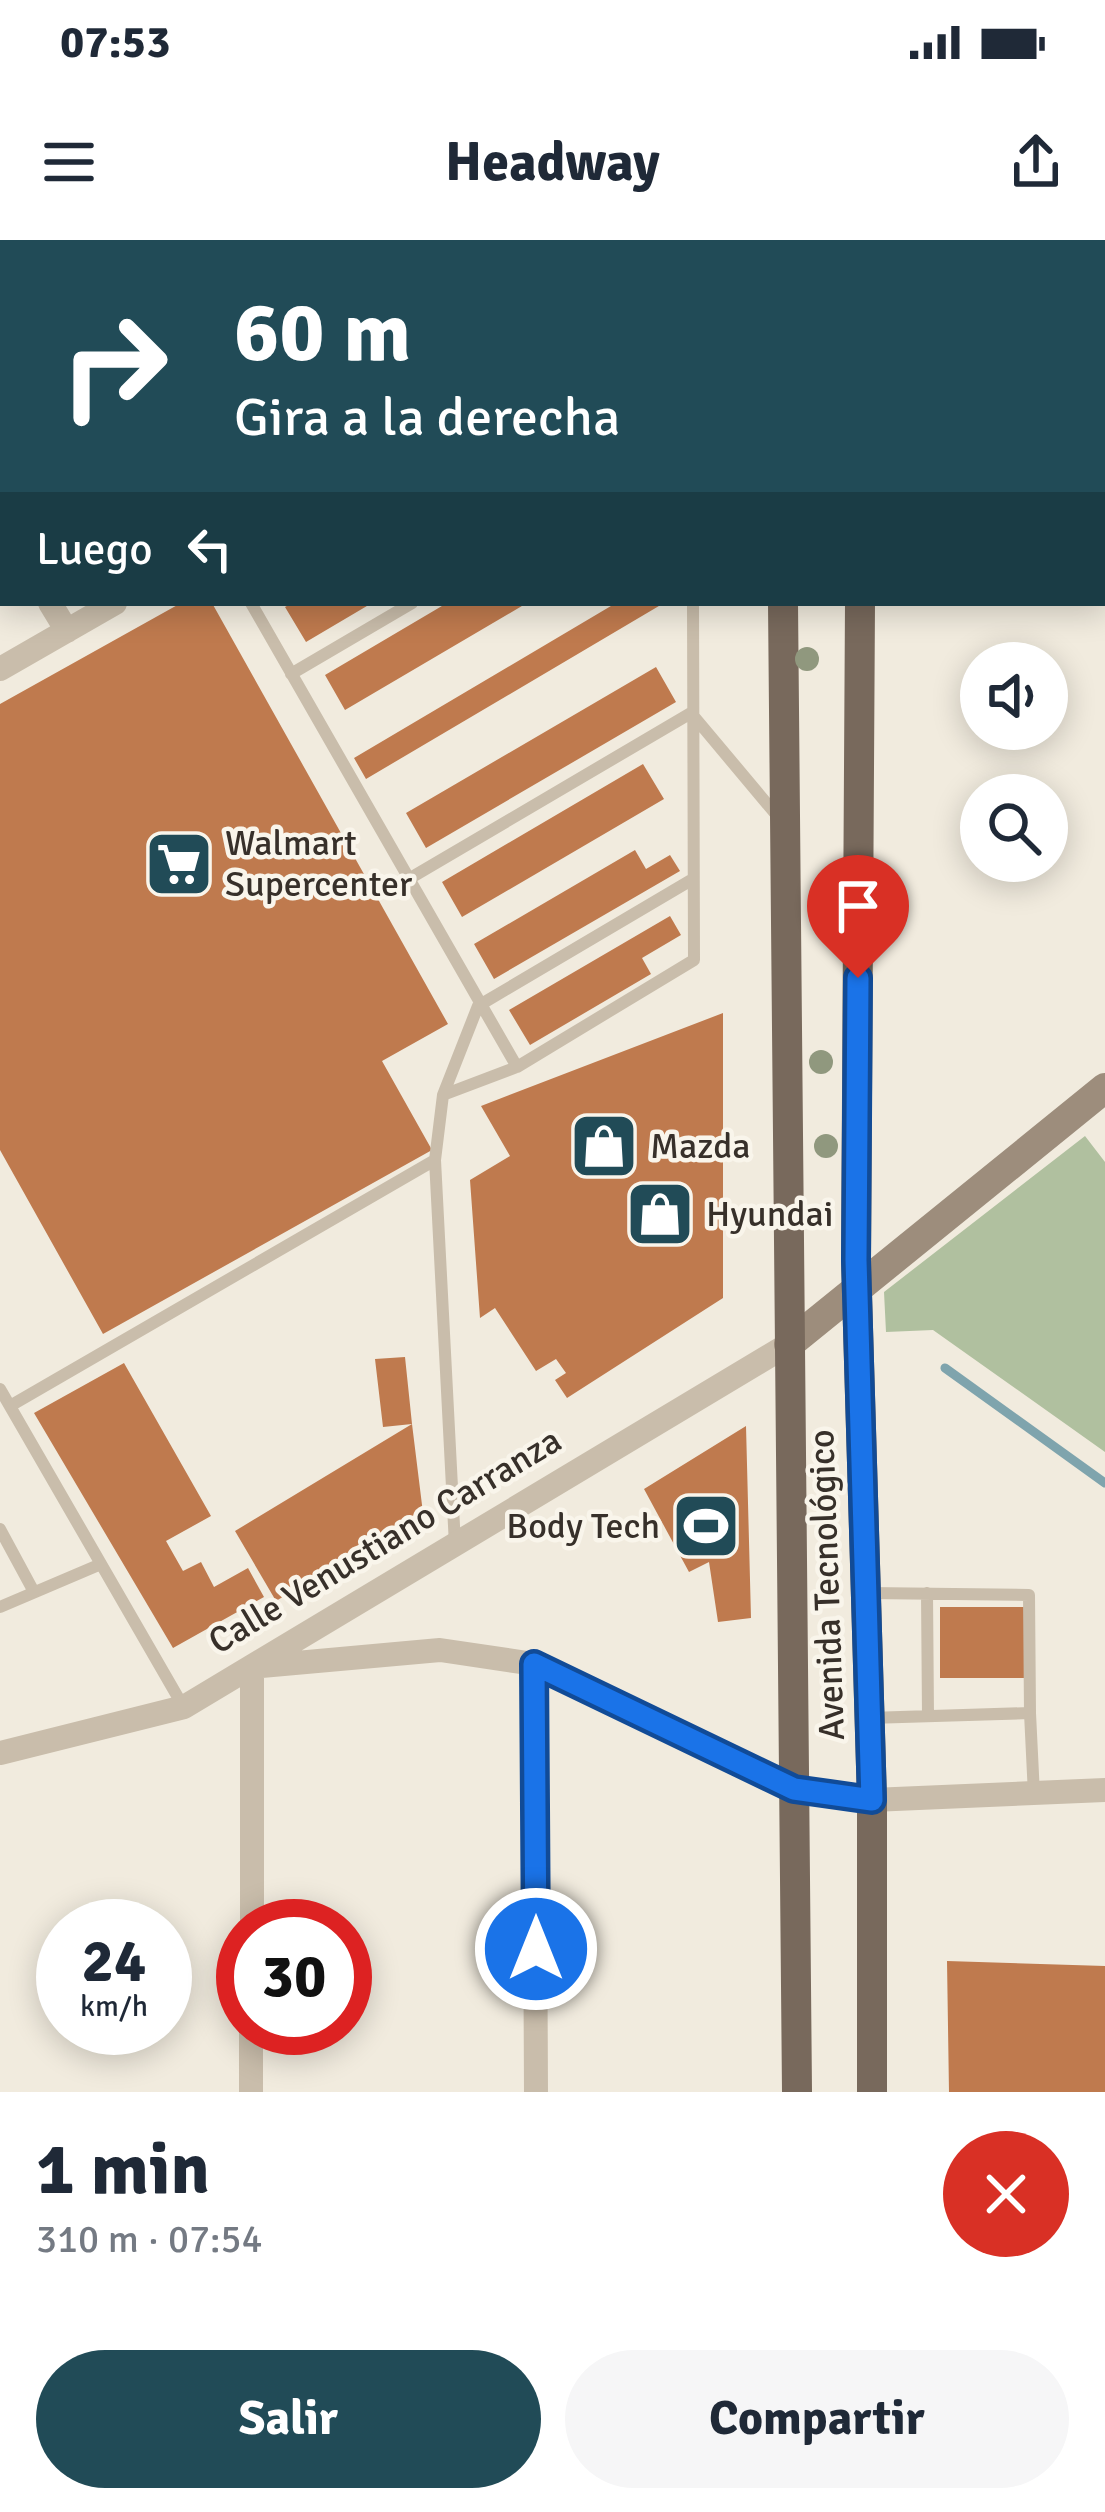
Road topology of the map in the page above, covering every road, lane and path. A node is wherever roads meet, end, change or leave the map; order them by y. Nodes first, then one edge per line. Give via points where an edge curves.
1 (52, 606) edge
2 (111, 606) edge
3 (253, 606) edge
4 (407, 606) edge
5 (693, 606) edge
6 (783, 606) edge
7 (860, 606) edge
8 (67, 631) junction
9 (0, 669) edge
10 (291, 674) junction
11 (692, 712) junction
12 (788, 828) junction
13 (693, 879) junction
14 (407, 880) junction
15 (478, 1006) junction
16 (517, 1067) junction
17 (443, 1095) junction
18 (1102, 1096) edge
19 (435, 1160) junction
20 (857, 1291) junction
21 (789, 1343) junction
22 (0, 1389) edge
23 (10, 1406) junction
24 (0, 1529) edge
25 (455, 1545) junction
26 (101, 1564) junction
27 (34, 1592) junction
28 (867, 1593) junction
29 (927, 1594) junction
30 (0, 1607) edge
31 (534, 1664) junction
32 (252, 1667) junction
33 (184, 1707) junction
34 (1030, 1713) junction
35 (928, 1715) junction
36 (869, 1718) junction
37 (0, 1754) edge
38 (794, 1789) junction
39 (1105, 1790) edge
40 (1034, 1795) junction
41 (872, 1800) junction
42 (251, 1899) edge
43 (251, 2055) edge
44 (251, 2092) edge
45 (536, 2092) edge
46 (797, 2092) edge
47 (872, 2092) edge

1 - 8 street
2 - 8 street
3 - 10 lane
4 - 10 lane
5 - 11 lane
6 - 12 main road, Avenida Tecnológico
7 - 20 main road, Avenida Tecnológico
8 - 9 street
10 - 14 lane
11 - 12 lane
11 - 13 lane
11 - 14 lane
12 - 21 main road, Avenida Tecnológico
13 - 15 lane
13 - 16 lane via 694,960
14 - 15 lane
15 - 16 lane
15 - 17 lane
16 - 17 lane
17 - 19 lane
18 - 20 street
19 - 23 lane
19 - 25 lane
20 - 21 street
20 - 28 main road, Avenida Tecnológico
21 - 25 street, Calle Venustiano Carranza
21 - 38 main road, Avenida Tecnológico
22 - 23 lane
23 - 26 lane
24 - 27 lane
25 - 32 street, Calle Venustiano Carranza
26 - 27 lane
26 - 33 lane
27 - 30 lane
28 - 29 lane
28 - 36 main road, Avenida Tecnológico
29 - 34 lane via 1029,1595
29 - 35 lane
31 - 32 street via 440,1650
31 - 38 street
31 - 45 street
32 - 33 street, Calle Venustiano Carranza
32 - 42 street
33 - 37 street, Calle Venustiano Carranza
34 - 35 lane
34 - 40 lane
35 - 36 lane
36 - 41 main road, Avenida Tecnológico
38 - 41 street
38 - 46 main road, Avenida Tecnológico
39 - 40 street
40 - 41 street
41 - 47 main road, Avenida Tecnológico
43 - 44 street

